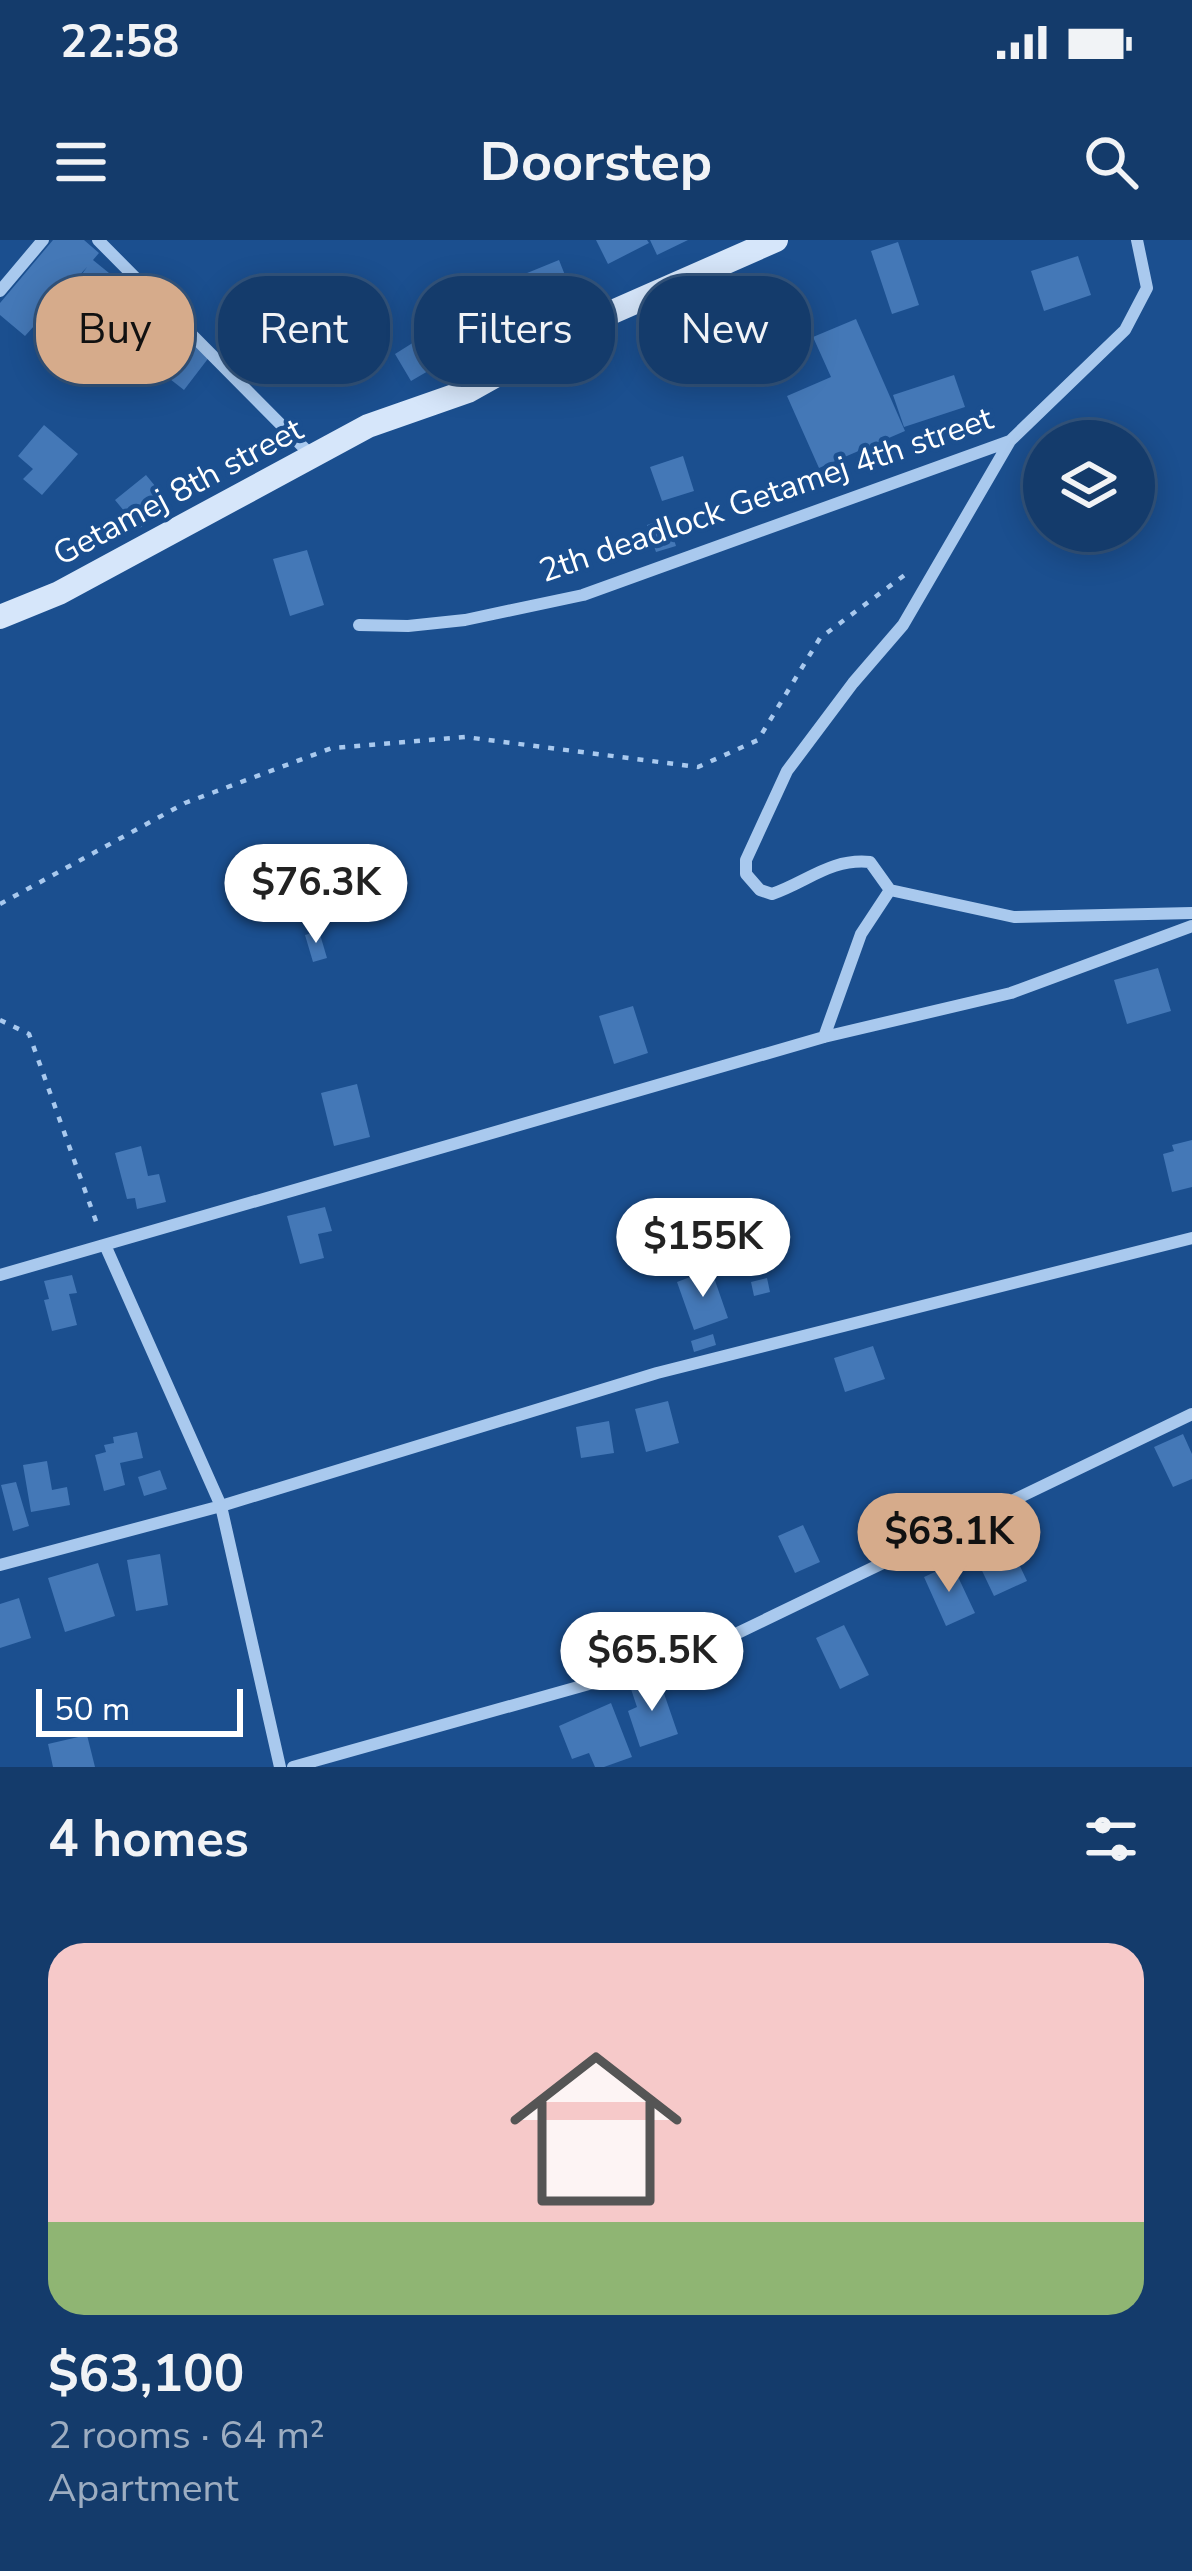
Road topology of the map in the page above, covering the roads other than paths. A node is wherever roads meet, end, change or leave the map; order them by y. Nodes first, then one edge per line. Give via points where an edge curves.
1 (43, 240) edge
2 (98, 240) edge
3 (776, 240) edge
4 (1137, 240) edge
5 (0, 291) edge
6 (1010, 441) junction
7 (313, 457) junction
8 (0, 617) edge
9 (359, 625) dead end
10 (890, 890) junction
11 (1192, 913) edge
12 (1192, 926) edge
13 (824, 1037) junction
14 (1192, 1238) edge
15 (105, 1245) junction
16 (0, 1275) edge
17 (1192, 1414) edge
18 (221, 1506) junction
19 (0, 1565) edge
20 (280, 1767) edge
21 (293, 1767) edge

1 - 5 street
2 - 7 street
3 - 7 street, Getamej 8th street via 601,317 468,392 368,426
4 - 6 street, 2th deadlock Getamej 4th street via 1147,288 1124,330
6 - 9 street, 2th deadlock Getamej 4th street via 583,595 465,620
6 - 10 street via 903,626 787,771 746,860 751,882 772,894 852,860 869,862
7 - 8 street, Getamej 8th street
10 - 11 street via 1015,917
10 - 13 street via 861,934
12 - 13 street via 1011,993
13 - 15 street
14 - 18 street via 657,1373
15 - 16 street
15 - 18 street
17 - 21 street via 692,1655
18 - 19 street
18 - 20 street

